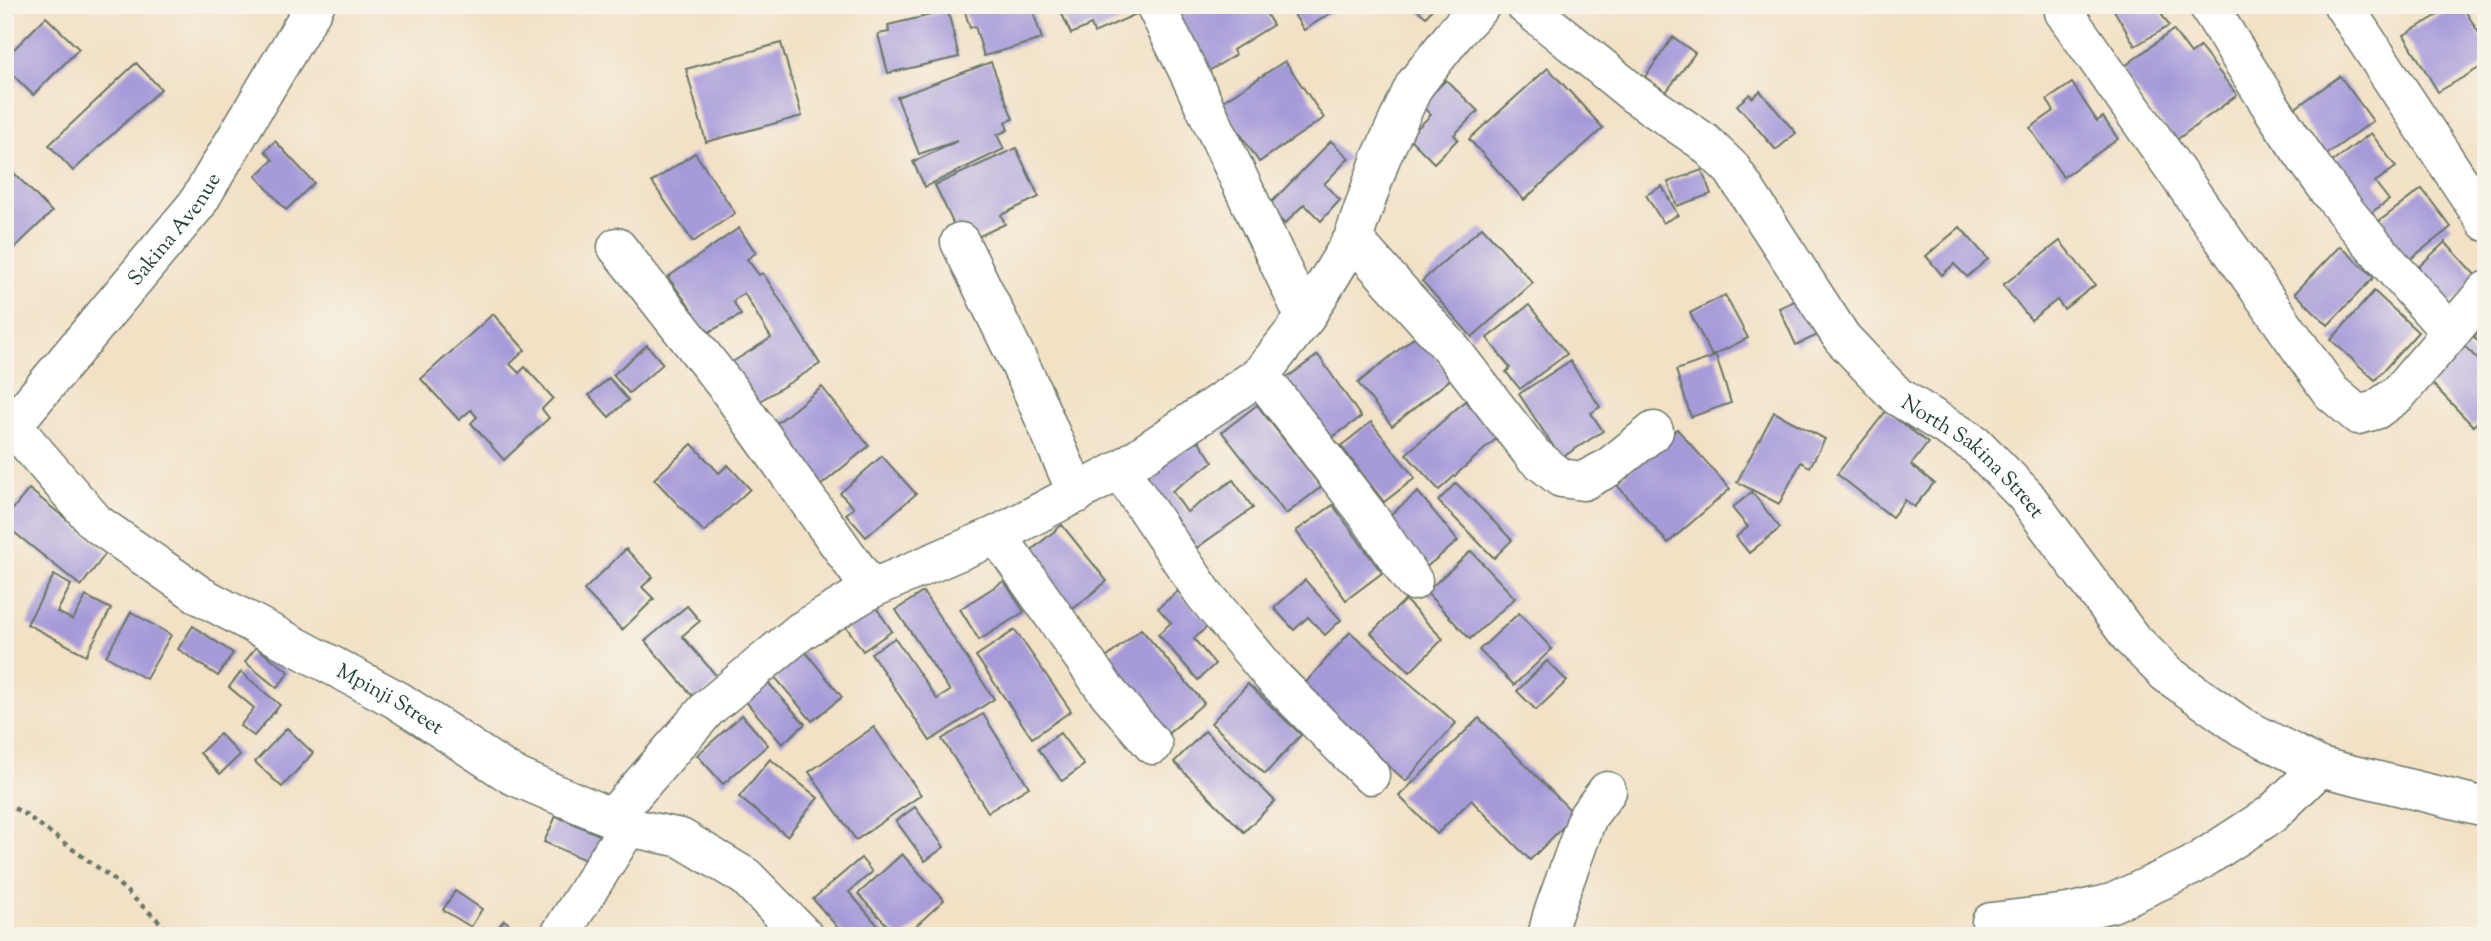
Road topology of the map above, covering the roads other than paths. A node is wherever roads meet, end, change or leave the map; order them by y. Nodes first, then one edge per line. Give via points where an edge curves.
1 (315, 5) edge
2 (1154, 5) edge
3 (1481, 5) edge
4 (1525, 5) edge
5 (2208, 5) edge
6 (2343, 5) edge
7 (2064, 12) dead end
8 (2486, 222) edge
9 (1353, 239) junction
10 (960, 242) dead end
11 (617, 247) dead end
12 (2486, 291) edge
13 (1305, 318) junction
14 (2450, 332) junction
15 (1260, 375) junction
16 (7, 425) edge
17 (1654, 431) dead end
18 (1120, 470) junction
19 (1077, 494) junction
20 (996, 535) junction
21 (1413, 581) dead end
22 (871, 589) junction
23 (1153, 745) dead end
24 (2320, 767) junction
25 (1370, 775) dead end
26 (1608, 791) dead end
27 (2486, 804) edge
28 (620, 822) junction
29 (1991, 922) dead end
30 (559, 936) edge
31 (803, 936) edge
32 (1547, 936) edge

1 - 16 street, Sakina Avenue via 197,204
2 - 13 street
3 - 9 street via 1415,86 1381,158
4 - 24 street, North Sakina Street via 1634,94 1704,142 1732,169 1842,338 1897,396 1975,444 2025,495 2131,638 2167,674 2242,727
5 - 14 street via 2266,101 2337,200
6 - 8 street
7 - 14 street via 2332,392 2357,415 2376,410 2398,394
9 - 13 street
9 - 17 street via 1449,346 1533,455 1561,478 1583,481 1608,468
10 - 19 street
11 - 22 street via 727,387
12 - 14 street
13 - 15 street
15 - 18 street
15 - 21 street
16 - 28 street, Mpinji Street via 96,523 201,596 397,700 512,775
18 - 19 street
18 - 25 street via 1204,594 1273,677
19 - 20 street
20 - 22 street
20 - 23 street via 1097,679
22 - 28 street via 801,631 708,708
24 - 27 street, North Sakina Street
24 - 29 street via 2272,814 2192,866 2112,903
26 - 32 street via 1588,816
28 - 30 street
28 - 31 street, Mpinji Street via 681,838 746,877

